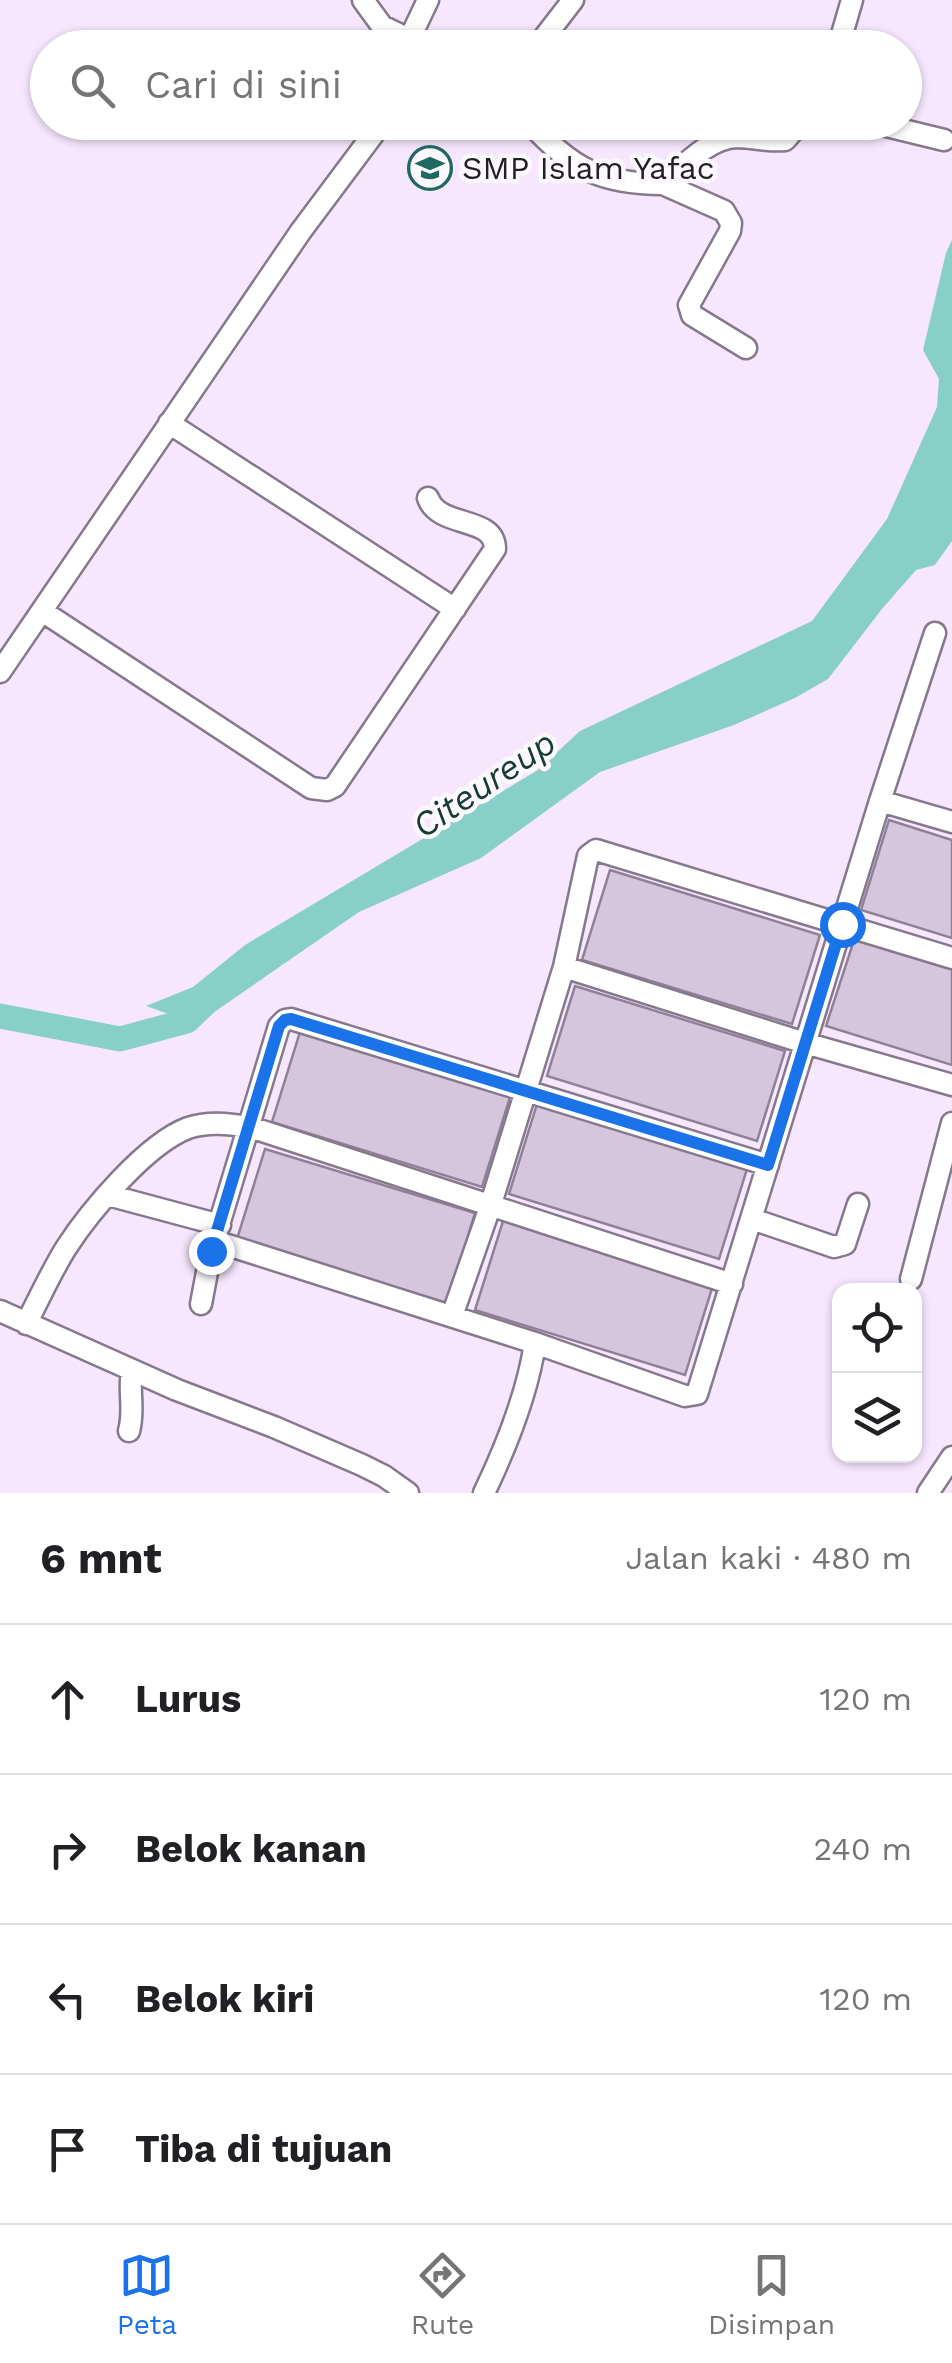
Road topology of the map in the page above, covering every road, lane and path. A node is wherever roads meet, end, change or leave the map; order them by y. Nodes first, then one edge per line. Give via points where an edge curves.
1 (363, 0) edge
2 (428, 0) edge
3 (572, 0) edge
4 (852, 0) edge
5 (390, 30) edge
6 (421, 30) edge
7 (550, 30) edge
8 (843, 30) edge
9 (922, 135) edge
10 (369, 140) edge
11 (547, 140) edge
12 (722, 140) edge
13 (944, 140) dead end
14 (663, 184) junction
15 (746, 348) dead end
16 (169, 423) junction
17 (428, 498) dead end
18 (455, 609) junction
19 (42, 611) junction
20 (935, 632) dead end
21 (0, 672) edge
22 (880, 801) junction
23 (952, 822) edge
24 (842, 924) junction
25 (952, 958) edge
26 (564, 967) junction
27 (806, 1043) junction
28 (952, 1085) edge
29 (525, 1091) junction
30 (952, 1123) edge
31 (250, 1127) junction
32 (768, 1165) junction
33 (108, 1196) junction
34 (858, 1204) dead end
35 (490, 1207) junction
36 (752, 1219) junction
37 (217, 1233) junction
38 (911, 1278) dead end
39 (732, 1284) junction
40 (201, 1304) dead end
41 (0, 1311) edge
42 (452, 1316) junction
43 (26, 1324) junction
44 (535, 1343) junction
45 (132, 1370) junction
46 (129, 1431) dead end
47 (952, 1457) edge
48 (381, 1485) edge
49 (408, 1493) edge
50 (484, 1493) edge
51 (928, 1493) edge

1 - 5 street
2 - 6 street
3 - 7 street
4 - 8 street
9 - 13 street
10 - 16 street
11 - 14 street via 568,161 598,176
12 - 14 street
14 - 15 street via 724,211 731,223 689,309
16 - 18 street
16 - 19 street
17 - 18 street via 435,511 486,531 496,543
18 - 19 street via 334,786 318,790
19 - 21 street
20 - 22 street
22 - 23 street
22 - 24 street
24 - 25 street
24 - 26 street via 596,850 588,856
24 - 27 street
26 - 27 street
26 - 29 street
27 - 28 street
27 - 32 street
29 - 31 street via 291,1019 279,1026
29 - 32 street
29 - 35 street
30 - 38 street
31 - 33 street via 186,1129 152,1151
31 - 35 street
31 - 37 street
32 - 36 street
33 - 37 street
33 - 43 street via 65,1250
34 - 36 street via 845,1244 834,1247
35 - 39 street
35 - 42 street
36 - 39 street
37 - 40 street
37 - 42 street
39 - 44 street via 697,1394 685,1396
41 - 43 street
42 - 44 street
43 - 45 street
44 - 50 street
45 - 46 street
45 - 48 street via 274,1427
47 - 51 street
48 - 49 street

